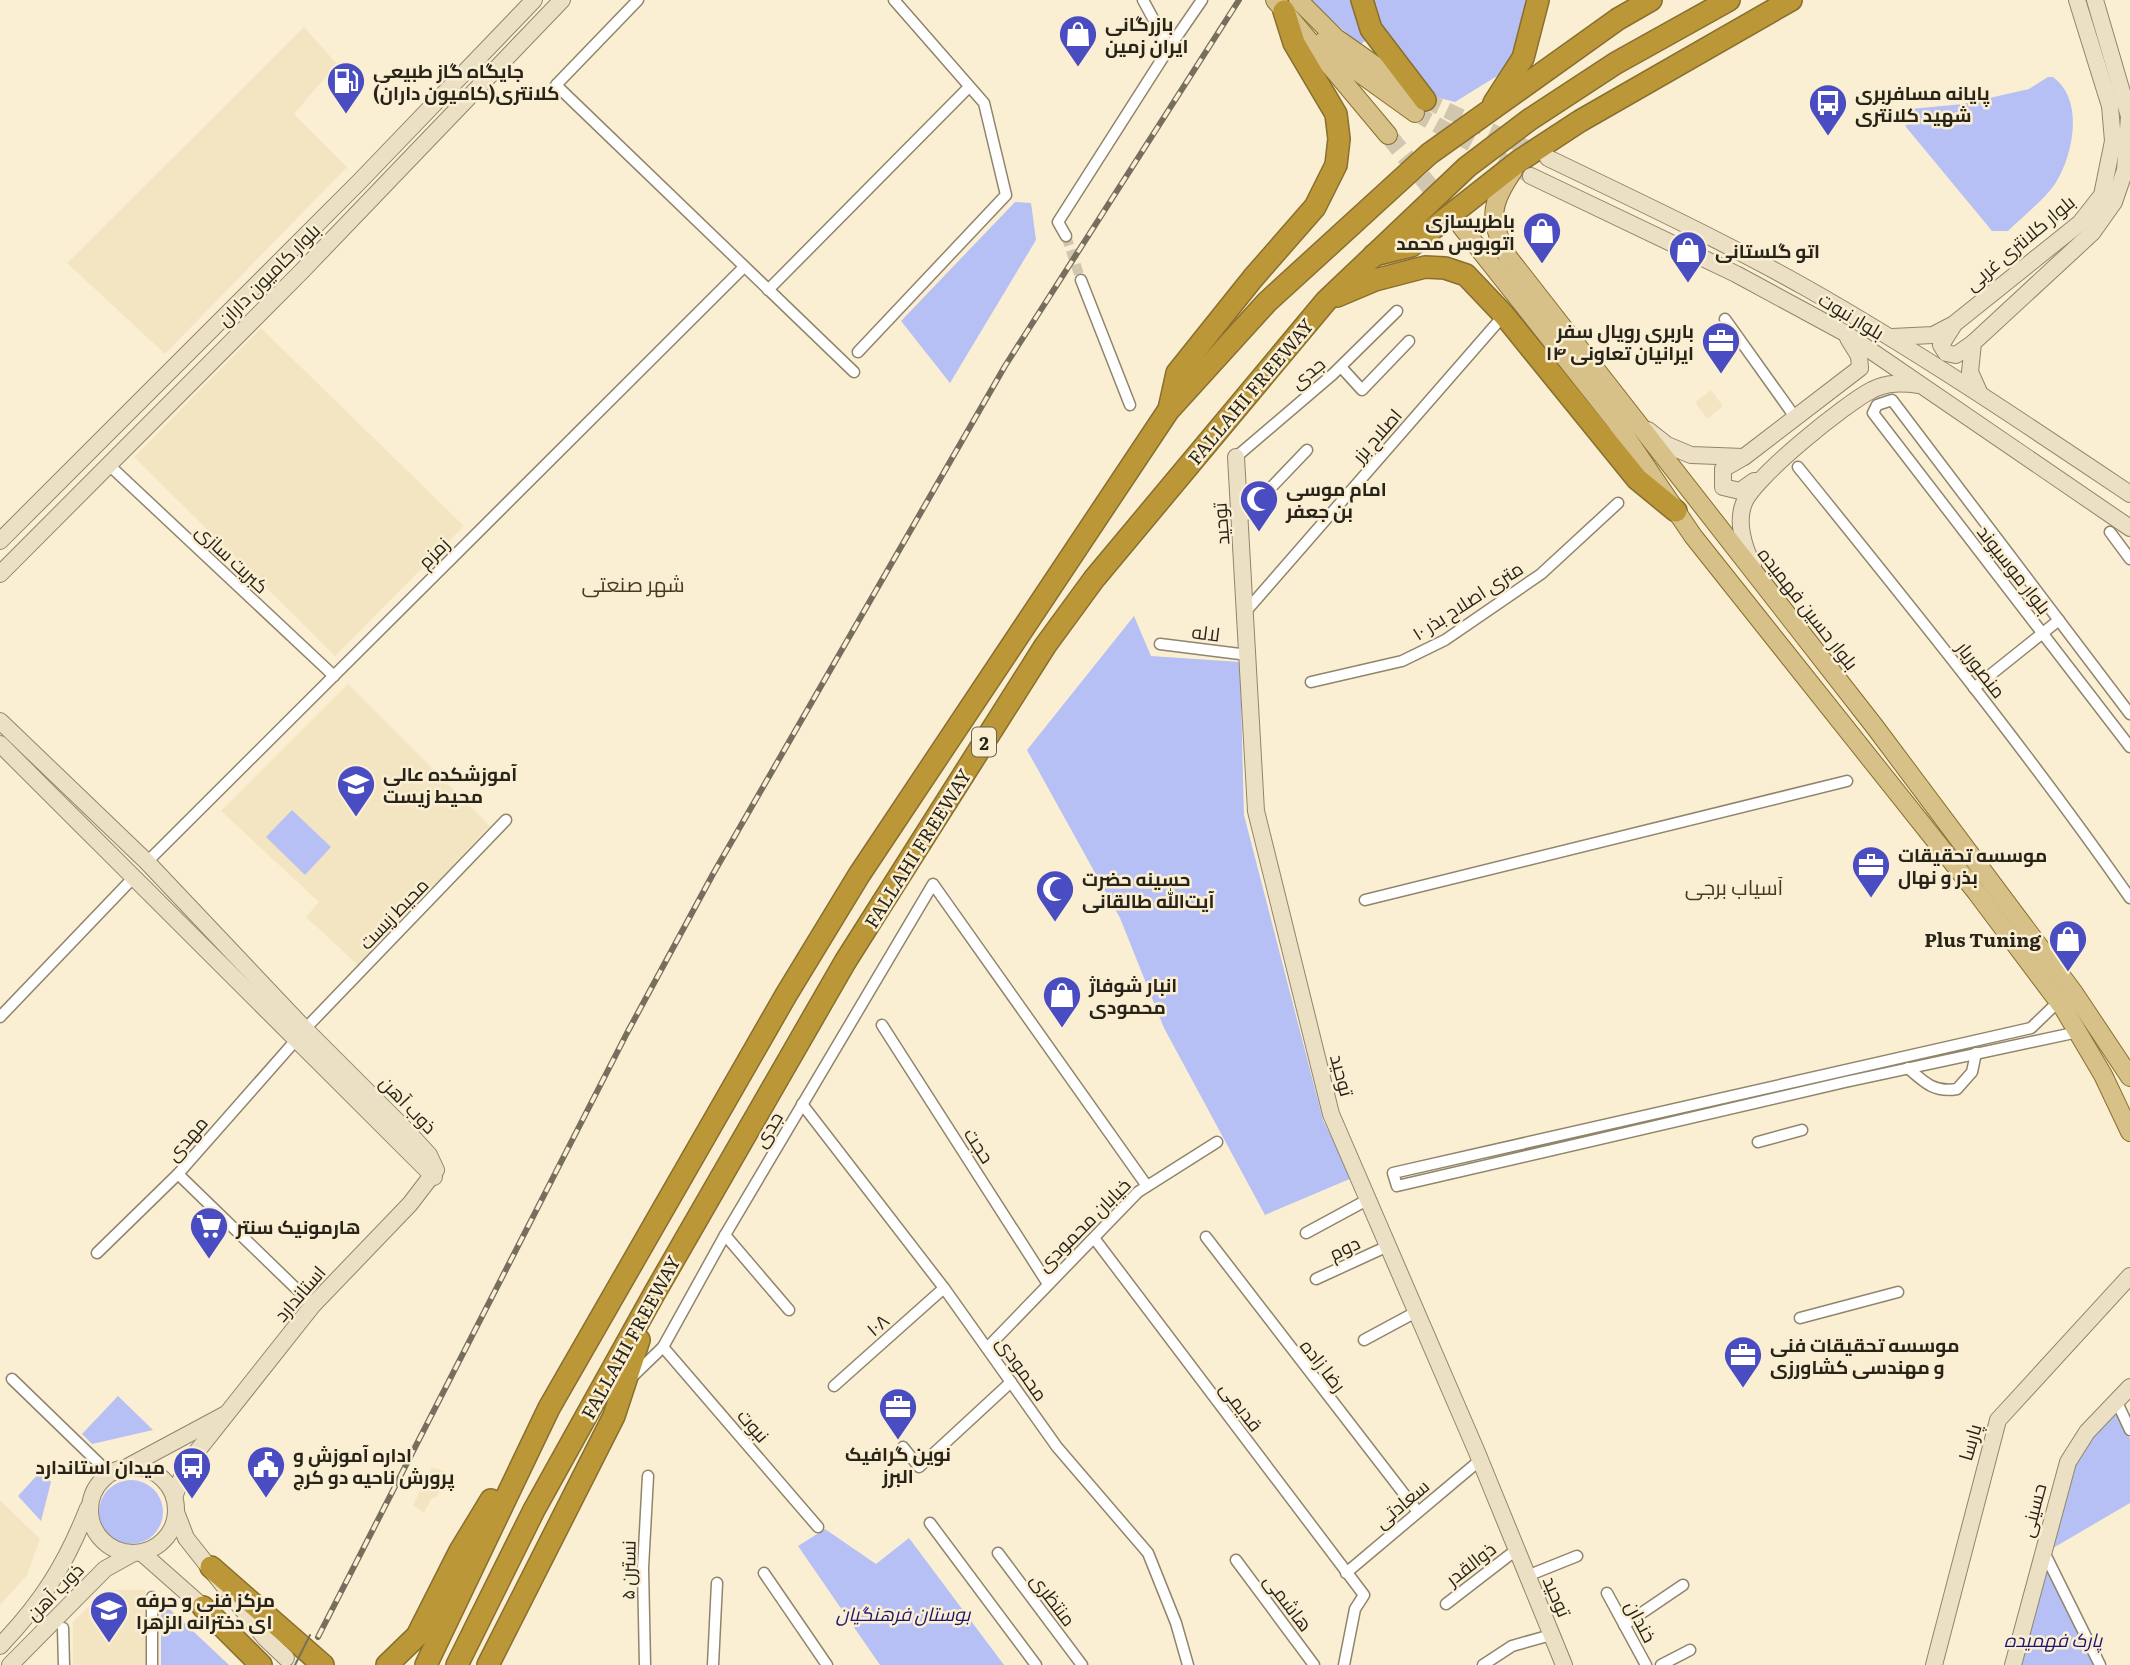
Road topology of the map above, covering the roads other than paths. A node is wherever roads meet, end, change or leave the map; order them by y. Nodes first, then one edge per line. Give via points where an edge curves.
1 (534, 0) edge
2 (562, 0) edge
3 (638, 0) edge
4 (894, 0) edge
5 (1143, 0) edge
6 (1202, 0) edge
7 (1362, 0) edge
8 (1538, 0) edge
9 (1651, 0) edge
10 (1729, 0) edge
11 (1791, 0) edge
12 (2077, 0) edge
13 (2095, 0) edge
14 (1286, 4) edge
15 (1169, 48) junction
16 (970, 87) junction
17 (1420, 107) joint
18 (1488, 113) junction
19 (1388, 135) tunnel mouth
20 (1548, 158) tunnel mouth
21 (1525, 168) junction
22 (1461, 226) tunnel mouth
23 (1066, 236) tunnel mouth
24 (1371, 256) junction
25 (744, 267) junction
26 (1081, 280) tunnel mouth
27 (768, 290) junction
28 (1326, 301) junction
29 (1397, 311) dead end
30 (1504, 315) junction
31 (1725, 319) dead end
32 (1954, 324) junction
33 (1845, 333) junction
34 (1890, 337) junction
35 (1409, 341) dead end
36 (1973, 343) junction
37 (858, 352) dead end
38 (1341, 367) junction
39 (854, 372) dead end
40 (1923, 385) junction
41 (1979, 391) junction
42 (1130, 405) dead end
43 (1168, 411) junction
44 (1795, 417) junction
45 (1644, 427) junction
46 (1810, 437) junction
47 (1307, 450) dead end
48 (1236, 457) joint
49 (1744, 457) junction
50 (109, 465) junction
51 (1798, 467) dead end
52 (1763, 475) junction
53 (54, 486) junction
54 (2130, 494) edge
55 (1618, 503) dead end
56 (68, 504) junction
57 (1676, 511) junction
58 (1241, 519) junction
59 (2130, 528) edge
60 (2110, 532) dead end
61 (0, 541) edge
62 (2130, 559) edge
63 (0, 574) edge
64 (1762, 579) junction
65 (1247, 610) junction
66 (2059, 620) junction
67 (2043, 634) junction
68 (1160, 644) dead end
69 (1248, 654) junction
70 (334, 676) junction
71 (1311, 682) dead end
72 (1974, 688) junction
73 (2130, 714) edge
74 (0, 720) edge
75 (0, 744) edge
76 (2130, 747) edge
77 (1892, 749) junction
78 (1874, 764) junction
79 (1847, 781) dead end
80 (506, 820) dead end
81 (147, 862) junction
82 (134, 877) junction
83 (2130, 898) edge
84 (1365, 900) dead end
85 (2058, 1002) junction
86 (0, 1017) edge
87 (882, 1025) dead end
88 (2078, 1032) junction
89 (300, 1035) junction
90 (1976, 1053) junction
91 (2128, 1066) edge
92 (1908, 1068) junction
93 (802, 1104) junction
94 (1802, 1130) dead end
95 (2130, 1132) edge
96 (1217, 1142) dead end
97 (1758, 1142) dead end
98 (178, 1174) junction
99 (434, 1177) joint
100 (1147, 1186) junction
101 (1367, 1200) junction
102 (1306, 1233) dead end
103 (725, 1235) junction
104 (1206, 1237) dead end
105 (1094, 1238) junction
106 (1388, 1246) junction
107 (97, 1254) dead end
108 (2130, 1276) edge
109 (1316, 1279) dead end
110 (1048, 1284) junction
111 (944, 1288) junction
112 (1898, 1292) dead end
113 (654, 1294) junction
114 (313, 1305) junction
115 (789, 1310) dead end
116 (1416, 1312) junction
117 (1800, 1318) dead end
118 (1364, 1340) dead end
119 (663, 1347) junction
120 (987, 1348) junction
121 (12, 1379) dead end
122 (1011, 1382) junction
123 (624, 1385) junction
124 (834, 1386) dead end
125 (2130, 1387) edge
126 (2116, 1401) junction
127 (231, 1411) junction
128 (2130, 1430) edge
129 (903, 1447) dead end
130 (1479, 1461) junction
131 (127, 1467) junction
132 (520, 1467) junction
133 (110, 1474) junction
134 (648, 1476) dead end
135 (175, 1504) junction
136 (89, 1506) junction
137 (1418, 1512) junction
138 (930, 1523) dead end
139 (818, 1527) dead end
140 (1516, 1550) junction
141 (2043, 1550) junction
142 (137, 1553) junction
143 (998, 1553) dead end
144 (1577, 1556) dead end
145 (1236, 1560) dead end
146 (211, 1567) junction
147 (764, 1573) dead end
148 (1346, 1573) junction
149 (1527, 1576) junction
150 (717, 1583) dead end
151 (1683, 1585) dead end
152 (1607, 1593) dead end
153 (152, 1597) dead end
154 (1446, 1604) dead end
155 (203, 1607) junction
156 (1624, 1625) junction
157 (63, 1628) dead end
158 (1551, 1635) junction
159 (0, 1646) edge
160 (1690, 1650) dead end
161 (286, 1658) dead end
162 (10, 1665) edge
163 (64, 1665) edge
164 (152, 1665) edge
165 (261, 1665) edge
166 (271, 1665) edge
167 (323, 1665) edge
168 (387, 1665) edge
169 (426, 1665) edge
170 (457, 1665) edge
171 (488, 1665) edge
172 (645, 1665) edge
173 (713, 1665) edge
174 (827, 1665) edge
175 (1036, 1665) edge
176 (1082, 1665) edge
177 (1188, 1665) edge
178 (1314, 1665) edge
179 (1344, 1665) edge
180 (1483, 1665) edge
181 (1564, 1665) edge
182 (1646, 1665) edge
183 (1661, 1665) edge
184 (1934, 1665) edge
185 (2013, 1665) edge
186 (2100, 1665) edge

1 - 53 main road, بلوار کامیون داران via 219,324
2 - 50 main road, بلوار کامیون داران
3 - 25 street via 556,85
4 - 16 street
5 - 15 street
6 - 15 street
7 - 17 highway via 1371,29
8 - 18 highway via 1523,58
9 - 18 highway, FALLAHI FREEWAY / 2
10 - 24 highway, FALLAHI FREEWAY / 2 via 1616,63 1528,120 1468,167
11 - 21 highway via 1580,121
12 - 32 main road, بلوار کلانتری غربی via 2110,106 2113,141 2102,195 2080,223
13 - 36 main road, بلوار کلانتری غربی via 2129,116 2125,170 2114,202 2092,233
14 - 17 main road via 1336,38
14 - 19 main road
14 - 43 highway via 1294,43 1336,114 1336,165 1315,207 1177,373
15 - 23 street via 1058,222
16 - 27 street
16 - 37 street via 984,103 1006,195
18 - 43 highway, FALLAHI FREEWAY / 2 via 1429,154 1331,241 1267,302
20 - 34 main road, بلوار نبوت via 1740,251
21 - 24 highway via 1411,246
21 - 33 main road, بلوار نبوت
21 - 45 main road, بلوار حسین فهمیده via 1500,190 1493,208 1496,233 1546,308
22 - 57 main road via 1616,422
24 - 28 highway, FALLAHI FREEWAY / 2
25 - 27 street
25 - 70 street, زمزم
26 - 42 street
27 - 39 street
28 - 30 highway via 1399,272 1445,268 1466,275
28 - 113 highway, FALLAHI FREEWAY / 2 via 1094,579 1045,646 845,962
29 - 38 street, جدی
30 - 57 highway via 1637,479
30 - 65 street, اصلاح بزر
31 - 44 street
32 - 34 main road, بلوار کلانتری غربی via 1933,335
32 - 36 main road via 1941,345 1946,353 1956,355
33 - 40 main road, بلوار نبوت
33 - 44 main road via 1859,356 1860,368
34 - 41 main road, بلوار نبوت
35 - 38 street via 1358,395
36 - 41 main road via 1970,372
38 - 48 street, جدی
40 - 46 main road via 1899,383 1872,389
40 - 59 main road, بلوار نبوت
41 - 54 main road, بلوار نبوت
43 - 132 highway, FALLAHI FREEWAY / 2 via 859,876 786,995
44 - 46 main road
44 - 49 main road
45 - 49 main road via 1667,445 1691,454
45 - 64 main road, بلوار حسین فهمیده via 1688,491
46 - 52 main road
47 - 58 street
48 - 58 main road, توحید
49 - 52 main road via 1723,469 1723,487 1740,491
50 - 56 main road, بلوار کامیون داران
50 - 70 street, کبریت سازی
51 - 72 street, منصوریار
52 - 64 main road via 1743,504 1741,523 1746,553
53 - 56 main road
53 - 61 main road, بلوار کامیون داران
55 - 71 street, ۱۰ متری اصلاح بذر via 1541,574 1445,640 1402,661
56 - 63 main road, بلوار کامیون داران
57 - 78 main road
58 - 65 main road, توحید
60 - 62 street
64 - 77 main road, بلوار حسین فهمیده
65 - 69 main road, توحید
66 - 67 street
66 - 67 street, بلوار موسیوند via 1892,400 1882,402 1873,413
66 - 73 street, بلوار موسیوند
67 - 72 street
67 - 76 street, بلوار موسیوند
68 - 69 street, لاله
69 - 101 main road, توحید via 1259,823 1331,1114
70 - 81 street, زمزم
72 - 83 street, منصوریار
74 - 81 main road, ذوب آهن
75 - 82 main road, ذوب آهن
77 - 78 main road
77 - 91 main road, بلوار حسین فهمیده
78 - 85 main road
79 - 84 street
80 - 89 street, محیط زیست
81 - 89 main road, ذوب آهن
82 - 86 street
82 - 89 main road, ذوب آهن
85 - 88 main road
85 - 92 street via 2031,1028 1393,1174 1397,1186
87 - 110 street, حجت
88 - 90 street
88 - 95 main road
89 - 98 street, مهدی
89 - 99 main road, ذوب آهن
90 - 92 street
90 - 92 street via 1972,1072 1957,1089 1929,1087
93 - 100 street, جدی via 933,884
93 - 103 street, جدی
93 - 111 street, محمودی
94 - 97 street
96 - 100 street, خیابان محمودی
98 - 107 street, مهدی
98 - 114 street
99 - 114 main road, استاندارد
100 - 105 street, خیابان محمودی
101 - 102 street
101 - 106 main road, توحید
103 - 115 street
103 - 119 street, جدی
104 - 137 street, رضا زاده
105 - 110 street, خیابان محمودی
105 - 148 street, قدیمی
106 - 109 street, دوم
106 - 116 main road, توحید
108 - 184 main road, پارسا via 1998,1420
110 - 120 street, خیابان محمودی
111 - 120 street, محمودی
111 - 124 street, ۱۰۸
112 - 117 street
113 - 123 highway
113 - 170 highway, FALLAHI FREEWAY / 2 via 534,1510
114 - 127 main road, استاندارد
116 - 118 street
116 - 130 main road, توحید
119 - 123 street, جدی
119 - 139 street, نبوت
120 - 122 street, محمودی
121 - 133 street
122 - 129 street via 919,1467
122 - 177 street, محمودی via 1057,1447 1148,1553
123 - 171 highway via 614,1416
125 - 126 main road, حسینی
126 - 128 street
126 - 141 main road, حسینی via 2067,1462
127 - 131 main road, استاندارد
127 - 135 main road, استاندارد via 187,1464
130 - 137 street, سعادتی
130 - 140 main road, توحید
131 - 133 main road
131 - 135 main road via 156,1473 167,1483
132 - 168 highway via 492,1497 417,1636
132 - 169 highway, FALLAHI FREEWAY / 2
133 - 136 main road via 93,1492
134 - 172 street, نسترن ۵ via 643,1568
135 - 142 main road via 166,1538
135 - 146 main road via 186,1538
136 - 142 main road via 96,1534 112,1548
136 - 159 main road, ذوب آهن via 72,1551 50,1589
137 - 148 street, سعادتی
138 - 175 street
140 - 149 main road, توحید
140 - 154 street, ذوالقدر
141 - 185 main road, حسینی
141 - 186 street
142 - 155 main road
142 - 162 main road, ذوب آهن via 104,1569
143 - 176 street, منتظری
144 - 149 street
145 - 178 street, هاشمی
146 - 161 main road
146 - 167 highway
147 - 174 street
148 - 179 street, قدیمی via 1364,1595 1355,1609
149 - 158 main road, توحید
150 - 173 street
151 - 156 street
152 - 156 street, خندان
153 - 164 street
155 - 165 highway
155 - 166 main road
156 - 182 street, خندان
157 - 163 street
158 - 180 street via 1511,1646
158 - 181 main road, توحید
160 - 183 street

